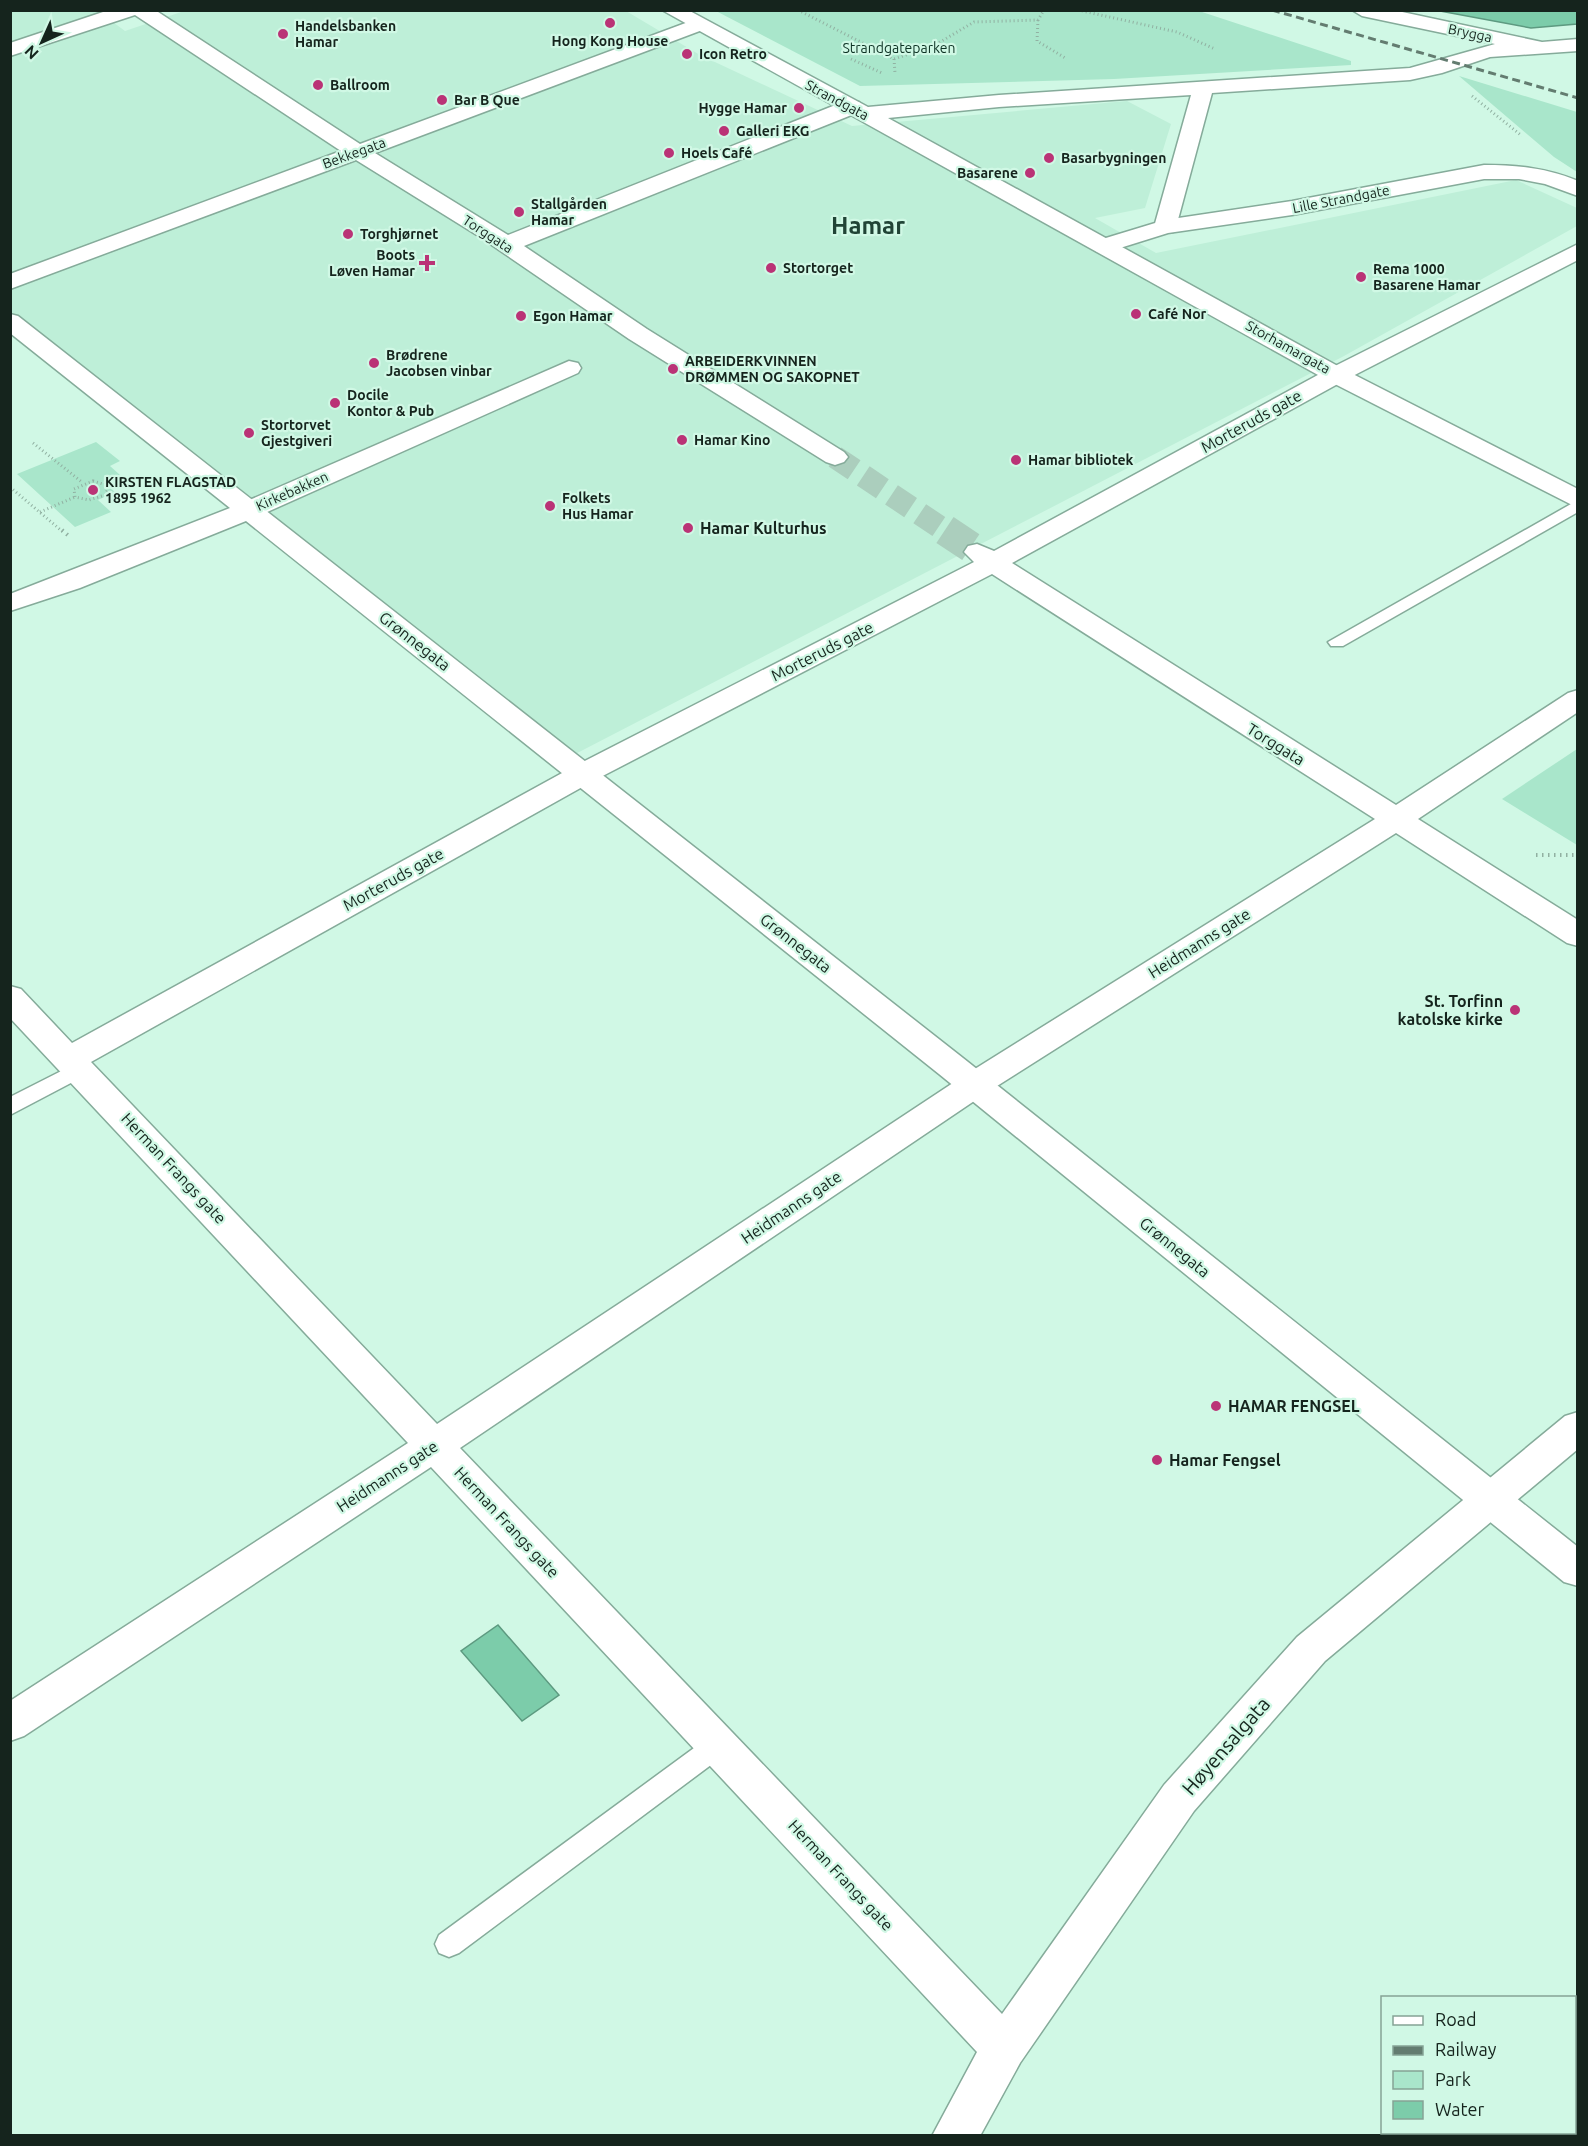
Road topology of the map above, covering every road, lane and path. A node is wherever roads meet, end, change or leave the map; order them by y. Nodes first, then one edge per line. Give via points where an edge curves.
1 (130, 10) edge
2 (140, 10) edge
3 (672, 10) edge
4 (798, 10) edge
5 (1044, 10) edge
6 (1078, 10) edge
7 (1362, 10) edge
8 (1038, 20) junction
9 (698, 25) junction
10 (1578, 45) edge
11 (1542, 48) junction
12 (10, 50) edge
13 (1222, 53) dead end
14 (894, 59) junction
15 (1071, 61) dead end
16 (1436, 69) junction
17 (895, 78) dead end
18 (1203, 89) junction
19 (857, 110) junction
20 (357, 152) junction
21 (1551, 178) junction
22 (1002, 189) joint
23 (1578, 189) edge
24 (1165, 227) junction
25 (505, 245) junction
26 (1104, 246) junction
27 (1578, 251) edge
28 (10, 282) edge
29 (10, 321) edge
30 (569, 368) dead end
31 (1336, 375) junction
32 (33, 443) dead end
33 (835, 457) tunnel mouth
34 (83, 483) junction
35 (11, 488) edge
36 (75, 497) junction
37 (1578, 500) edge
38 (1578, 505) edge
39 (247, 511) junction
40 (40, 512) junction
41 (72, 540) dead end
42 (983, 557) junction
43 (10, 603) edge
44 (1336, 642) dead end
45 (1578, 699) edge
46 (583, 774) junction
47 (1395, 819) junction
48 (1578, 935) edge
49 (10, 996) edge
50 (76, 1063) junction
51 (974, 1085) junction
52 (10, 1107) edge
53 (1578, 1427) edge
54 (435, 1445) junction
55 (1490, 1502) junction
56 (1578, 1570) edge
57 (10, 1723) edge
58 (718, 1745) junction
59 (449, 1944) dead end
60 (1004, 2048) junction
61 (955, 2136) edge

1 - 12 street
2 - 20 street, Torggata
3 - 9 street, Strandgata
4 - 14 path
5 - 8 path
6 - 13 path via 1178,32
7 - 11 street, Brygga
8 - 14 path via 974,22 935,45
8 - 15 path via 1037,41
9 - 19 street, Strandgata
9 - 20 street, Bekkegata
10 - 11 street, Brygga
11 - 16 street via 1488,51
14 - 17 path
16 - 18 street
16 - 21 path via 1510,125 1549,161 1556,174
18 - 19 street
18 - 24 street
19 - 22 street, Strandgata
19 - 25 street
20 - 25 street, Torggata
20 - 28 street, Bekkegata
21 - 23 street, Lille Strandgate
21 - 24 street, Lille Strandgate via 1519,172 1484,172
22 - 26 street, Storhamargata
24 - 26 street, Lille Strandgate
25 - 33 street, Torggata
26 - 31 street, Storhamargata
27 - 31 street, Morteruds gate
29 - 39 street, Grønnegata
30 - 39 street, Kirkebakken
31 - 37 street, Storhamargata
31 - 42 street, Morteruds gate
32 - 34 path
34 - 36 path via 74,489
34 - 36 path via 100,482 108,489 98,498
35 - 40 path
36 - 40 path
38 - 44 lane
39 - 43 street, Kirkebakken
39 - 46 street, Grønnegata
40 - 41 path
42 - 46 street, Morteruds gate
42 - 47 street, Torggata
45 - 47 street, Heidmanns gate
46 - 50 street, Morteruds gate
46 - 51 street, Grønnegata
47 - 48 street, Torggata
47 - 51 street, Heidmanns gate
49 - 50 street, Herman Frangs gate
50 - 52 lane
50 - 54 street, Herman Frangs gate
51 - 54 street, Heidmanns gate
51 - 55 street, Grønnegata
53 - 55 street, Høyensalgata
54 - 57 street, Heidmanns gate
54 - 58 street, Herman Frangs gate
55 - 56 street, Grønnegata
55 - 60 street, Høyensalgata via 1303,1658 1179,1798
58 - 59 lane
58 - 60 street, Herman Frangs gate
60 - 61 street, Høyensalgata

